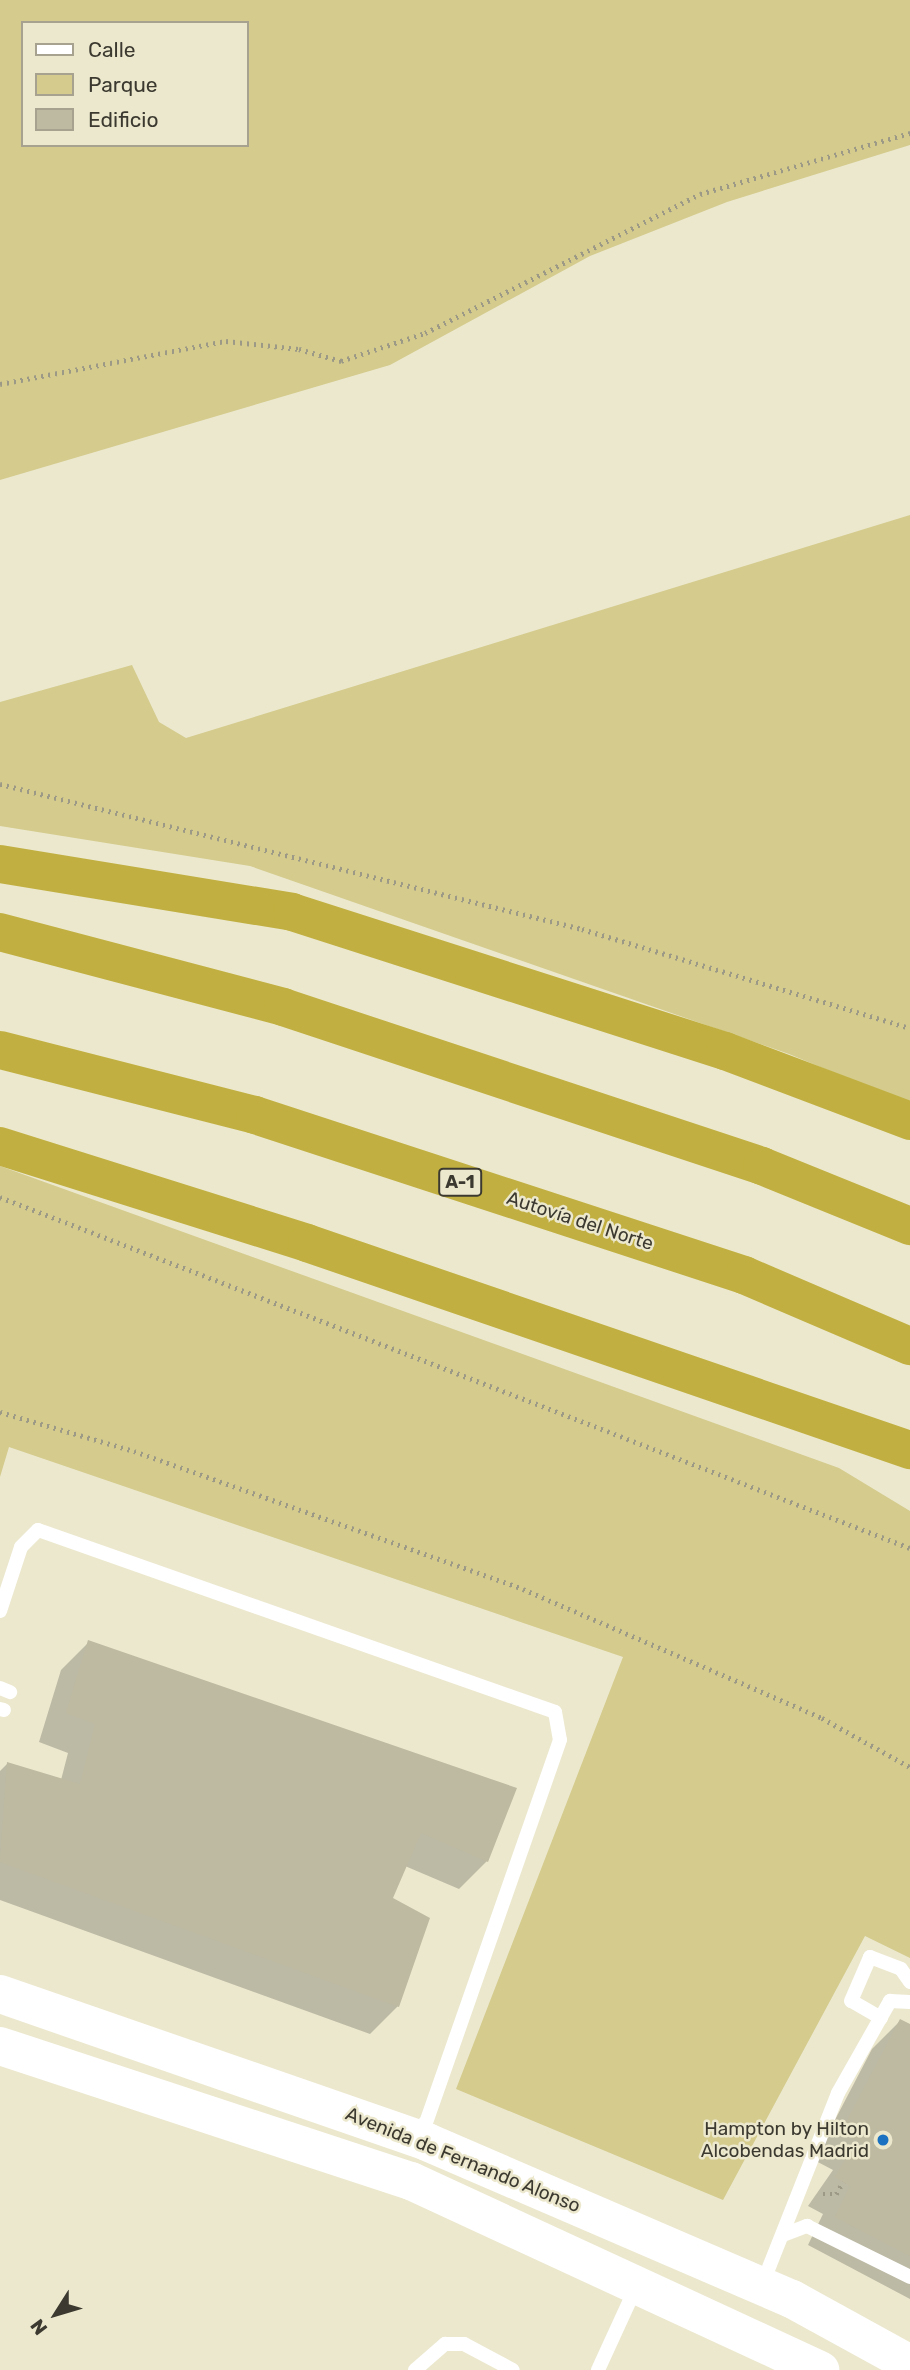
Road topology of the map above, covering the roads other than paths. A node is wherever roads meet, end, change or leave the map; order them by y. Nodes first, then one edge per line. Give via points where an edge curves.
1 (0, 864) edge
2 (0, 932) edge
3 (0, 1050) edge
4 (910, 1121) edge
5 (0, 1146) edge
6 (910, 1226) edge
7 (910, 1346) edge
8 (716, 1383) junction
9 (910, 1450) edge
10 (910, 1470) edge
11 (0, 1611) edge
12 (910, 1982) edge
13 (0, 1994) edge
14 (910, 2002) edge
15 (881, 2018) junction
16 (0, 2046) edge
17 (410, 2135) junction
18 (783, 2235) junction
19 (910, 2277) edge
20 (638, 2283) junction
21 (761, 2286) junction
22 (910, 2364) edge
23 (415, 2370) edge
24 (513, 2370) edge
25 (598, 2370) edge
26 (820, 2370) edge

1 - 4 highway via 292,912 725,1051
2 - 6 highway via 283,1007 762,1166
3 - 7 highway, Autovía del Norte / A-1 via 255,1115 744,1275
5 - 8 highway
8 - 9 highway
8 - 10 highway
11 - 17 lane via 21,1547 38,1530 555,1712 560,1740 426,2122
12 - 15 lane via 901,1969 870,1957 851,2001
13 - 17 street, Avenida de Fernando Alonso
14 - 15 lane via 890,2001
15 - 18 lane via 838,2093
16 - 20 street, Avenida de Fernando Alonso via 411,2181
17 - 21 street, Avenida de Fernando Alonso
18 - 19 lane via 807,2226
18 - 21 lane
20 - 25 lane
20 - 26 street, Avenida de Fernando Alonso
21 - 22 street, Avenida de Fernando Alonso
23 - 24 lane via 445,2344 464,2344

